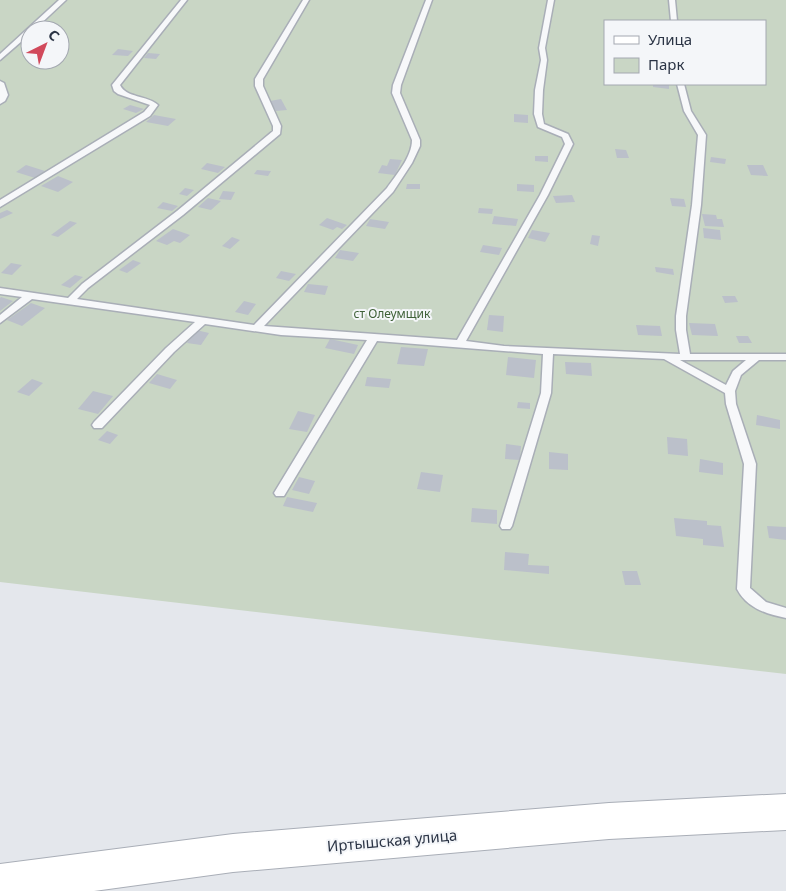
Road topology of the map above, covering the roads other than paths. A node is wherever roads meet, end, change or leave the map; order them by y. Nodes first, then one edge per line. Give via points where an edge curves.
1 (63, 0) edge
2 (184, 0) edge
3 (306, 0) edge
4 (429, 0) edge
5 (551, 0) edge
6 (672, 0) edge
7 (41, 20) edge
8 (674, 20) edge
9 (20, 39) edge
10 (0, 58) edge
11 (0, 83) edge
12 (681, 85) edge
13 (0, 102) edge
14 (0, 204) edge
15 (0, 291) edge
16 (31, 296) junction
17 (70, 302) junction
18 (0, 320) edge
19 (202, 321) junction
20 (256, 329) junction
21 (374, 337) junction
22 (460, 343) junction
23 (548, 351) junction
24 (664, 356) junction
25 (686, 357) junction
26 (757, 357) junction
27 (786, 357) edge
28 (730, 391) junction
29 (98, 425) dead end
30 (280, 493) dead end
31 (506, 526) dead end
32 (786, 613) edge
33 (786, 812) edge
34 (0, 884) edge

1 - 7 lane
2 - 14 lane via 116,85 124,94 148,101 154,105 152,109
3 - 17 lane via 259,79 277,132 85,286
4 - 20 lane via 396,85 396,93 417,143 408,163 390,190
5 - 22 lane via 542,48 539,121 543,127 565,136 569,144
6 - 8 lane
9 - 10 lane
11 - 13 lane via 5,97
12 - 25 lane via 686,111 702,135 694,225 680,322
15 - 16 lane
16 - 17 lane
16 - 18 lane
17 - 19 lane
19 - 20 lane
19 - 29 lane
20 - 21 lane
21 - 22 lane
21 - 30 lane
22 - 23 lane
23 - 24 lane
23 - 31 lane via 546,393
24 - 25 lane
24 - 28 lane
25 - 26 lane
26 - 27 lane
26 - 28 lane via 737,373
28 - 32 lane via 750,464 743,589 758,605
33 - 34 main road, Иртышская улица via 609,821 233,854

